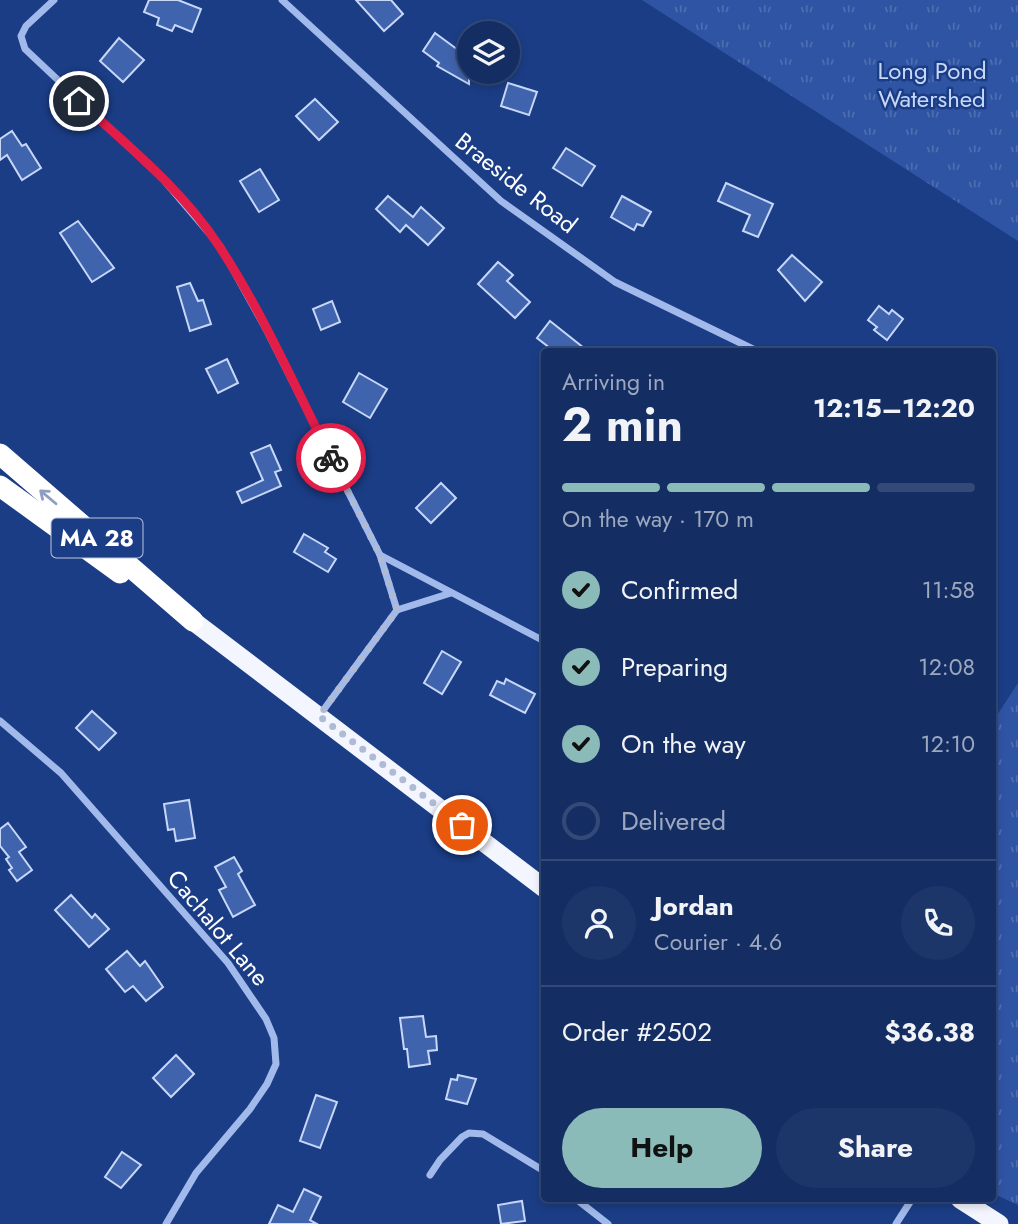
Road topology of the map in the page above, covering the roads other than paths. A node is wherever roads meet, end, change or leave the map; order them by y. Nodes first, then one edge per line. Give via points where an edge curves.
1 (54, 0) edge
2 (282, 0) edge
3 (751, 348) edge
4 (0, 454) edge
5 (0, 486) edge
6 (380, 555) junction
7 (450, 593) junction
8 (397, 610) junction
9 (193, 621) junction
10 (541, 639) edge
11 (319, 716) junction
12 (0, 721) edge
13 (541, 886) edge
14 (541, 1169) edge
15 (430, 1175) dead end
16 (580, 1202) edge
17 (910, 1202) edge
18 (965, 1202) edge
19 (166, 1224) edge
20 (608, 1224) edge
21 (896, 1224) edge
22 (999, 1224) edge

1 - 6 street via 26,26 21,36 25,49 162,178 219,246
2 - 3 street, Braeside Road via 501,201 615,282
9 -> 4 highway, MA 28
5 - 9 highway, MA 28
6 - 7 street
6 - 8 street
7 - 8 street
7 - 10 street
8 - 11 street
9 - 11 highway, MA 28
11 - 13 highway, MA 28
12 - 19 street, Cachalot Lane via 61,773 228,963 274,1038 276,1064 267,1084 196,1173
14 - 15 street via 483,1134 469,1133
16 - 20 street
17 - 21 street
18 - 22 highway

